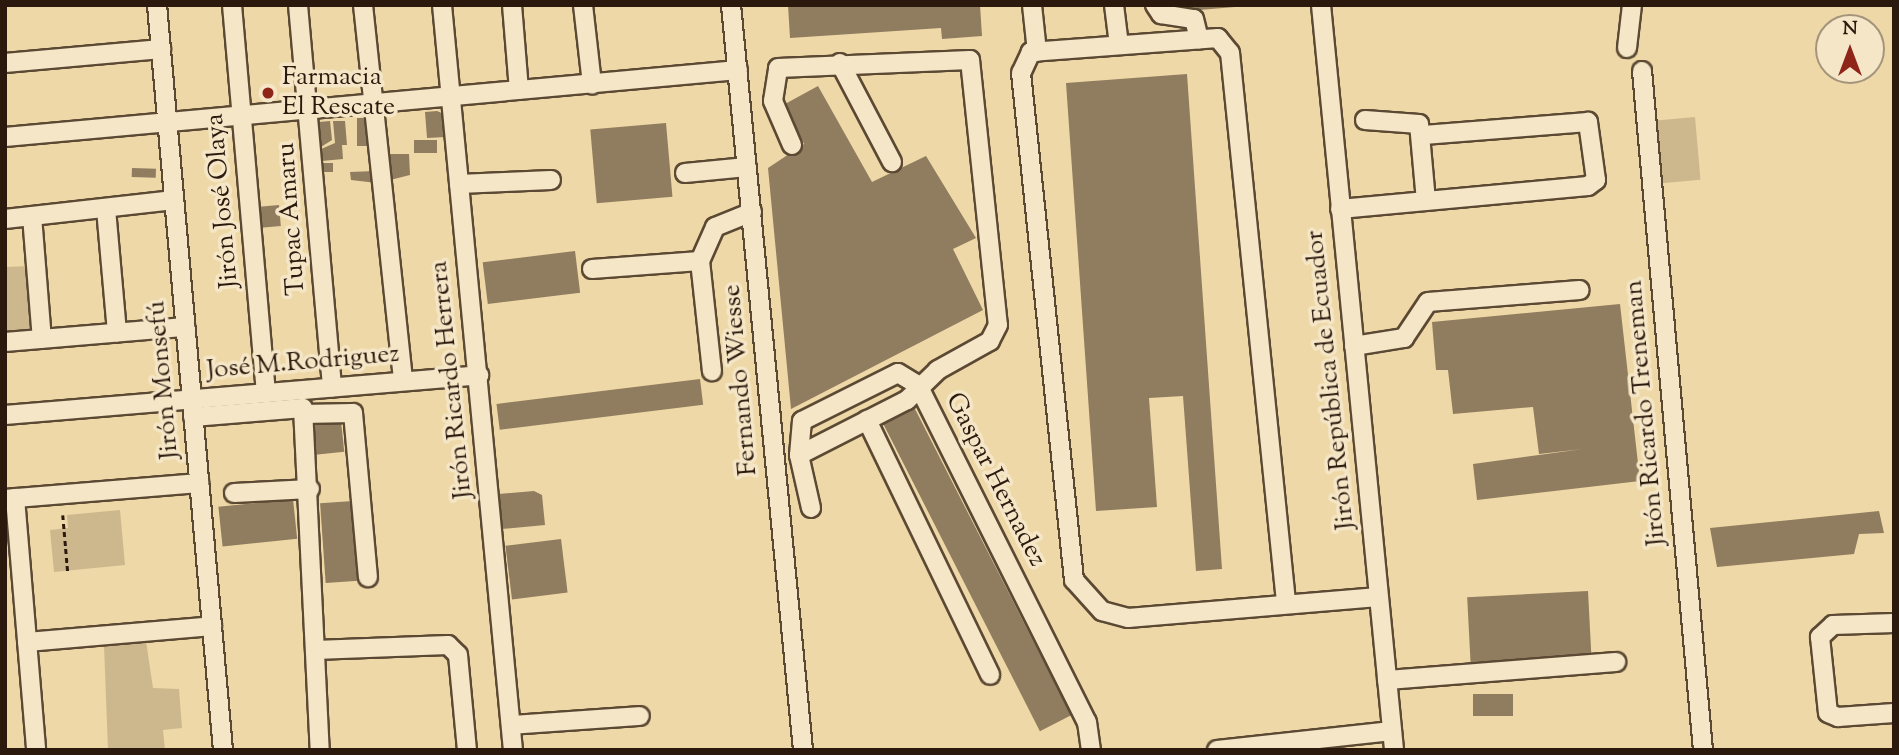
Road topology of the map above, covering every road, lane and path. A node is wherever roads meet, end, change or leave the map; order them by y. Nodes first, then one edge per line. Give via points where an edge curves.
1 (157, 5) edge
2 (232, 5) edge
3 (298, 5) edge
4 (363, 5) edge
5 (442, 5) edge
6 (512, 5) edge
7 (583, 5) edge
8 (731, 5) edge
9 (1032, 5) edge
10 (1114, 5) edge
11 (1155, 5) edge
12 (1321, 5) edge
13 (1632, 5) edge
14 (1199, 39) junction
15 (1118, 45) junction
16 (1627, 48) dead end
17 (161, 49) junction
18 (1037, 51) junction
19 (5, 63) edge
20 (840, 63) junction
21 (738, 70) junction
22 (1642, 71) dead end
23 (592, 84) junction
24 (519, 90) junction
25 (449, 97) junction
26 (374, 103) junction
27 (310, 109) junction
28 (242, 116) junction
29 (1365, 120) dead end
30 (167, 122) junction
31 (1421, 135) junction
32 (5, 137) edge
33 (792, 145) dead end
34 (892, 162) dead end
35 (747, 167) junction
36 (685, 173) dead end
37 (551, 180) dead end
38 (458, 184) junction
39 (174, 200) junction
40 (1426, 201) junction
41 (106, 209) junction
42 (1340, 209) junction
43 (752, 212) junction
44 (32, 216) junction
45 (5, 219) edge
46 (700, 261) junction
47 (592, 269) dead end
48 (1580, 290) dead end
49 (185, 327) junction
50 (117, 333) junction
51 (42, 338) junction
52 (5, 342) edge
53 (1354, 346) junction
54 (712, 371) dead end
55 (480, 375) junction
56 (403, 381) junction
57 (918, 385) junction
58 (332, 387) junction
59 (265, 392) junction
60 (192, 408) junction
61 (303, 414) junction
62 (5, 415) edge
63 (867, 420) junction
64 (799, 455) junction
65 (199, 483) junction
66 (310, 489) junction
67 (234, 493) dead end
68 (10, 499) edge
69 (811, 509) dead end
70 (63, 514) dead end
71 (68, 573) dead end
72 (368, 577) dead end
73 (1378, 597) junction
74 (1286, 602) junction
75 (1894, 623) edge
76 (212, 626) junction
77 (27, 642) junction
78 (315, 650) junction
79 (1616, 662) dead end
80 (990, 675) dead end
81 (1387, 680) junction
82 (1894, 713) edge
83 (640, 716) dead end
84 (511, 725) junction
85 (1392, 731) junction
86 (1340, 743) edge
87 (36, 750) edge
88 (223, 750) edge
89 (320, 750) edge
90 (467, 750) edge
91 (513, 750) edge
92 (803, 750) edge
93 (1091, 750) edge
94 (1217, 750) edge
95 (1394, 750) edge
96 (1703, 750) edge

1 - 17 street, Jirón Monsefú
2 - 28 street, Jirón José Olaya
3 - 27 street, Tupac Amaru
4 - 26 street
5 - 25 street, Jirón Ricardo Herrera
6 - 24 street
7 - 23 street
8 - 21 street, Fernando Wiesse
9 - 18 street
10 - 15 street
11 - 14 street via 1161,15 1194,19
12 - 42 street, Jirón República de Ecuador
13 - 16 street
14 - 15 street
14 - 74 street via 1218,38 1230,53
15 - 18 street
17 - 19 street
17 - 30 street, Jirón Monsefú
18 - 74 street via 1023,60 1021,73 1073,580 1102,611 1128,618
20 - 33 street via 775,71 773,101
20 - 34 street
20 - 57 street via 962,58 972,71 998,325 990,341
21 - 23 street
21 - 35 street, Fernando Wiesse
22 - 96 street, Jirón Ricardo Treneman
23 - 24 street
24 - 25 street
25 - 26 street
25 - 38 street, Jirón Ricardo Herrera
26 - 27 street
26 - 56 street
27 - 28 street
27 - 58 street, Tupac Amaru
28 - 30 street
28 - 59 street, Jirón José Olaya
29 - 31 street via 1414,120
30 - 32 street
30 - 39 street, Jirón Monsefú
31 - 40 street
31 - 40 street via 1588,122 1596,180 1588,186
35 - 36 street
35 - 43 street, Fernando Wiesse
37 - 38 street
38 - 55 street, Jirón Ricardo Herrera
39 - 41 street
39 - 49 street, Jirón Monsefú
40 - 42 street
41 - 44 street
41 - 50 street
42 - 53 street, Jirón República de Ecuador
43 - 46 street via 715,227
43 - 92 street, Fernando Wiesse
44 - 45 street
44 - 51 street
46 - 47 street
46 - 54 street
48 - 53 street via 1428,302 1404,338
49 - 50 street
49 - 60 street, Jirón Monsefú
50 - 51 street
51 - 52 street
53 - 73 street, Jirón República de Ecuador
55 - 56 street, José M.Rodriguez
55 - 84 street, Jirón Ricardo Herrera
56 - 58 street, José M.Rodriguez
57 - 63 street via 907,400
57 - 64 street, Gaspar Hernadez via 898,373 802,421
57 - 93 street, Gaspar Hernadez via 1087,722
58 - 59 street, José M.Rodriguez
59 - 60 street, José M.Rodriguez
60 - 61 street via 303,408
60 - 62 street, José M.Rodriguez
60 - 65 street, Jirón Monsefú
61 - 66 street
61 - 72 street via 353,413
63 - 64 street
63 - 80 street
64 - 69 street
65 - 68 street
65 - 76 street, Jirón Monsefú
66 - 67 street
66 - 78 street
68 - 77 street
70 - 71 path
73 - 74 street
73 - 81 street, Jirón República de Ecuador
75 - 82 street via 1833,625 1819,637 1828,713 1838,717
76 - 77 street
76 - 88 street, Jirón Monsefú
77 - 87 street
78 - 89 street via 312,670
78 - 90 street via 447,645 458,655
79 - 81 street
81 - 85 street, Jirón República de Ecuador
83 - 84 street
84 - 91 street, Jirón Ricardo Herrera
85 - 86 street
85 - 95 street, Jirón República de Ecuador
86 - 94 street

